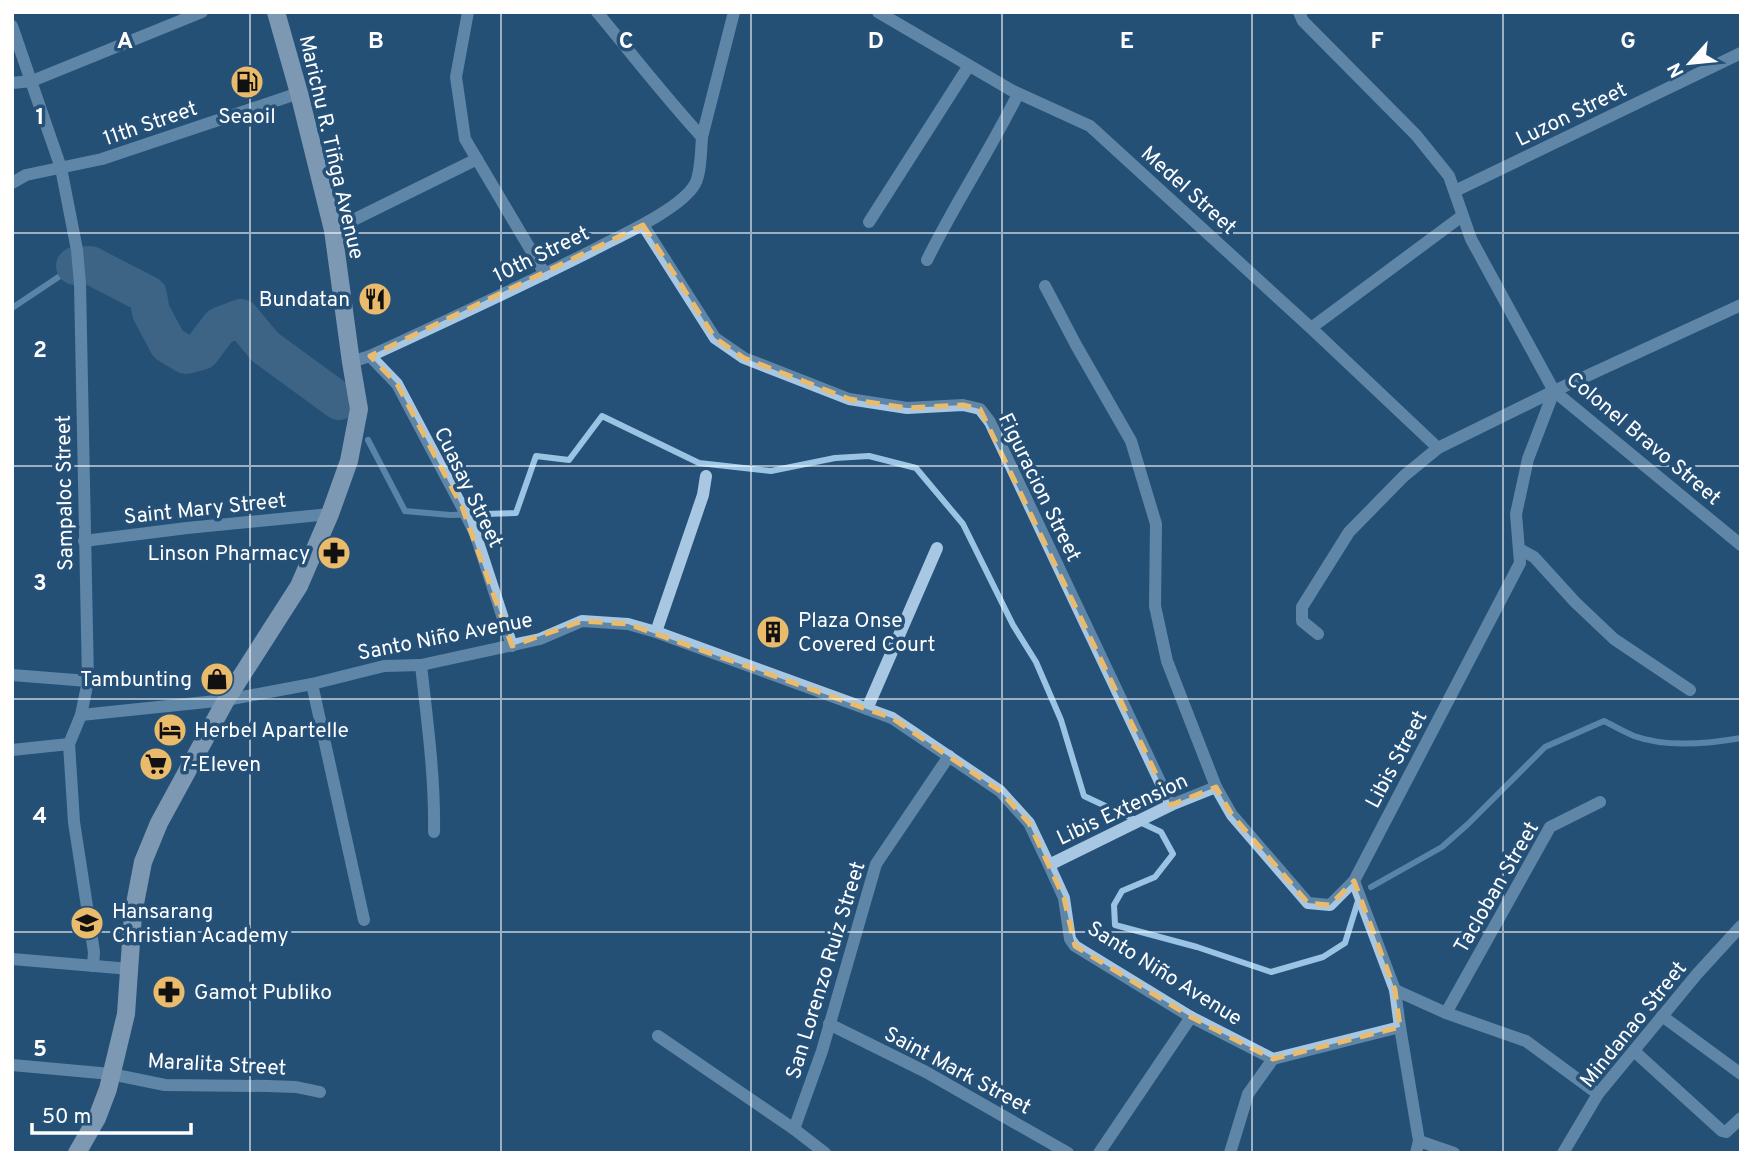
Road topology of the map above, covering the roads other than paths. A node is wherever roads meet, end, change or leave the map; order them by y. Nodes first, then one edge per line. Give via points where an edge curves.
1 (202, 12) edge
2 (276, 12) edge
3 (468, 12) edge
4 (597, 12) edge
5 (734, 12) edge
6 (877, 12) edge
7 (1299, 12) edge
8 (12, 26) edge
9 (1741, 53) edge
10 (968, 67) junction
11 (32, 81) junction
12 (12, 83) edge
13 (299, 93) junction
14 (1018, 94) junction
15 (702, 137) junction
16 (477, 159) junction
17 (61, 167) junction
18 (12, 183) edge
19 (1455, 191) junction
20 (1462, 216) junction
21 (869, 222) dead end
22 (643, 225) junction
23 (333, 230) junction
24 (927, 260) dead end
25 (545, 274) junction
26 (1045, 286) dead end
27 (1741, 305) edge
28 (1311, 328) junction
29 (370, 356) junction
30 (351, 362) junction
31 (1554, 391) junction
32 (1438, 448) junction
33 (706, 476) dead end
34 (330, 514) junction
35 (84, 541) junction
36 (1741, 545) edge
37 (937, 548) dead end
38 (1519, 550) junction
39 (656, 632) junction
40 (1318, 634) dead end
41 (512, 646) junction
42 (421, 665) junction
43 (12, 675) edge
44 (88, 681) junction
45 (312, 684) junction
46 (1690, 690) dead end
47 (226, 700) junction
48 (867, 709) junction
49 (81, 715) junction
50 (68, 744) junction
51 (12, 750) edge
52 (948, 756) junction
53 (1216, 787) junction
54 (1600, 802) dead end
55 (1171, 806) junction
56 (434, 832) dead end
57 (1049, 865) junction
58 (1354, 881) junction
59 (364, 919) dead end
60 (1741, 926) edge
61 (12, 959) edge
62 (93, 966) junction
63 (130, 969) junction
64 (1395, 990) junction
65 (1446, 1013) junction
66 (1662, 1016) junction
67 (1191, 1017) junction
68 (829, 1024) junction
69 (1400, 1027) junction
70 (658, 1036) dead end
71 (1634, 1051) junction
72 (1273, 1059) junction
73 (12, 1065) edge
74 (111, 1074) junction
75 (1741, 1074) edge
76 (320, 1092) dead end
77 (1598, 1094) junction
78 (1741, 1118) edge
79 (794, 1129) junction
80 (1418, 1147) edge
81 (1101, 1152) edge
82 (77, 1153) edge
83 (825, 1153) edge
84 (1068, 1153) edge
85 (1230, 1153) edge
86 (1454, 1153) edge
87 (1563, 1153) edge

1 - 11 street
2 - 13 main road, Marichu R. Tiñga Avenue
3 - 16 street via 456,77 465,139
4 - 15 street
5 - 15 street, 10th Street
6 - 10 street, Medel Street
7 - 19 street, Colonel Bravo Street via 1416,135 1449,176
8 - 11 street, Sampaloc Street
9 - 19 street, Luzon Street
10 - 14 street, Medel Street
10 - 21 street
11 - 12 street
11 - 17 street, Sampaloc Street
13 - 17 street, 11th Street via 102,159
13 - 23 main road, Marichu R. Tiñga Avenue
14 - 24 street
14 - 28 street, Medel Street via 1090,127
15 - 22 street, 10th Street via 696,183 687,195
16 - 23 street
16 - 25 street
17 - 18 street, 11th Street
17 - 35 street, Sampaloc Street via 80,284
19 - 20 street, Colonel Bravo Street
20 - 28 street
20 - 31 street, Colonel Bravo Street
22 - 25 street, 10th Street
22 - 55 street, Figuracion Street via 715,338 744,358 849,399 907,408 963,405 980,409 996,434
23 - 30 main road, Marichu R. Tiñga Avenue
25 - 29 street, 10th Street
26 - 53 street via 1131,441 1156,524 1155,606 1167,661
27 - 31 street
28 - 32 street, Medel Street
29 - 30 street, 10th Street
29 - 41 street, Cuasay Street via 397,384 475,533
30 - 34 main road, Marichu R. Tiñga Avenue via 359,409 349,461
31 - 32 street
31 - 36 street, Colonel Bravo Street
31 - 38 street, Libis Street via 1528,459 1518,503
32 - 40 street via 1349,532 1302,607 1302,621
33 - 39 street
34 - 35 street, Saint Mary Street
34 - 47 main road, Marichu R. Tiñga Avenue via 299,586
35 - 44 street, Sampaloc Street
37 - 48 street
38 - 46 street via 1534,557 1614,639
38 - 58 street, Libis Street via 1520,563
39 - 41 street, Santo Niño Avenue via 628,624 582,621
39 - 48 street, Santo Niño Avenue
41 - 42 street, Santo Niño Avenue
42 - 45 street, Santo Niño Avenue via 384,666
42 - 56 street
43 - 44 street
44 - 49 street, Sampaloc Street
45 - 47 street, Santo Niño Avenue
45 - 59 street
47 - 49 street, Santo Niño Avenue
47 - 63 main road, Marichu R. Tiñga Avenue via 159,823 143,862 133,914
48 - 52 street, Santo Niño Avenue via 892,718
49 - 50 street, Sampaloc Street
50 - 51 street
50 - 62 street, Sampaloc Street
52 - 57 street, Santo Niño Avenue via 1000,791 1029,823
52 - 68 street, San Lorenzo Ruiz Street via 876,864
53 - 55 street, Libis Extension
53 - 58 street, Libis Extension via 1232,816 1308,902 1330,905
54 - 65 street, Tacloban Street via 1550,827
55 - 57 street, Libis Extension
57 - 67 street, Santo Niño Avenue via 1064,898 1075,946
58 - 64 street
60 - 66 street, Mindanao Street
61 - 62 street
62 - 63 street
63 - 74 main road, Marichu R. Tiñga Avenue via 126,1014
64 - 65 street
64 - 69 street
65 - 77 street via 1526,1041
66 - 71 street, Mindanao Street
66 - 75 street
67 - 72 street, Santo Niño Avenue
67 - 81 street
68 - 79 street, San Lorenzo Ruiz Street
68 - 84 street, Saint Mark Street via 926,1072
69 - 72 street
69 - 80 street
70 - 79 street
71 - 77 street, Mindanao Street
71 - 78 street via 1722,1131 1730,1130
72 - 85 street via 1248,1094
73 - 74 street, Maralita Street
74 - 76 street, Maralita Street via 165,1085 277,1086
74 - 82 main road, Marichu R. Tiñga Avenue via 97,1118
77 - 87 street, Mindanao Street
79 - 83 street
80 - 86 street

